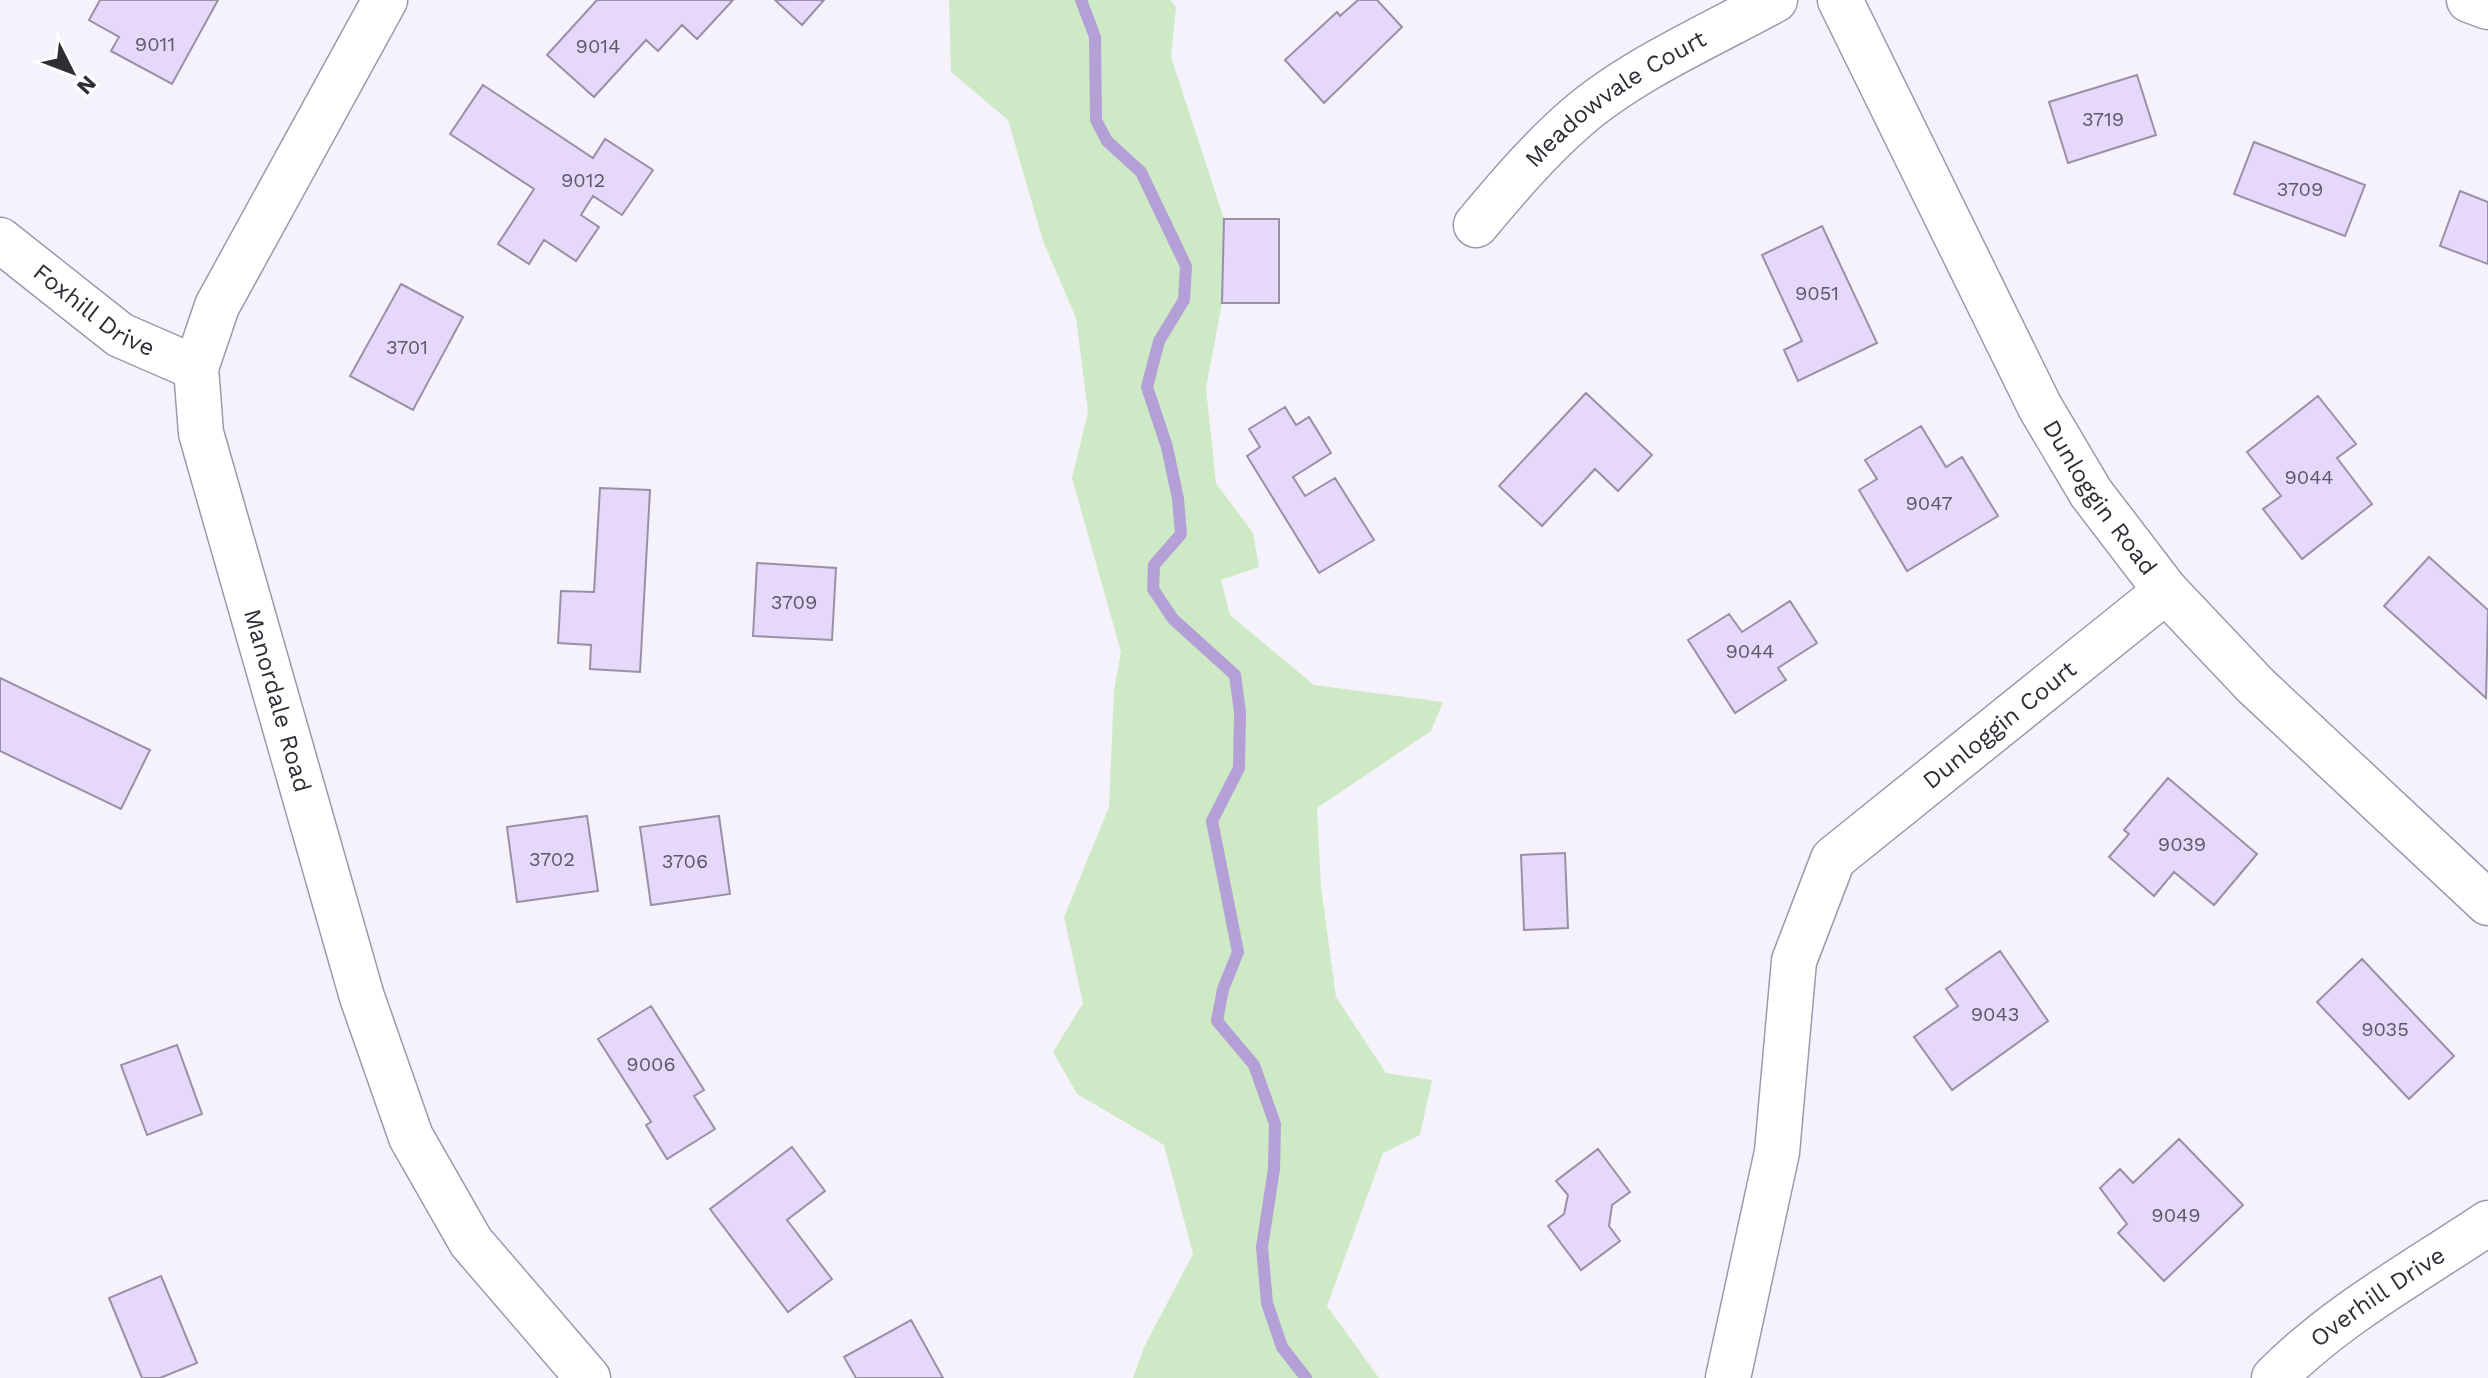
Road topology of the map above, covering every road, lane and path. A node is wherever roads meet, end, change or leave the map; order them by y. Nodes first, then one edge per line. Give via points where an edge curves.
1 (385, 0) edge
2 (1775, 0) edge
3 (1840, 0) edge
4 (2469, 0) edge
5 (2488, 7) edge
6 (1476, 225) dead end
7 (0, 240) edge
8 (196, 368) junction
9 (2166, 591) junction
10 (2488, 903) edge
11 (2488, 1223) edge
12 (588, 1378) edge
13 (1728, 1378) edge
14 (2274, 1378) edge

1 - 8 street, Manordale Road via 217,306
2 - 6 street, Meadowvale Court via 1653,67 1578,116 1530,161
3 - 9 street, Dunloggin Road via 2040,407 2091,493
4 - 5 street
7 - 8 street, Foxhill Drive via 120,335
8 - 12 street, Manordale Road via 201,433 362,997 411,1137 471,1242
9 - 10 street, Dunloggin Road via 2256,686
9 - 13 street, Dunloggin Court via 1833,859 1794,961 1777,1152
11 - 14 street, Overhill Drive via 2348,1315 2304,1347

